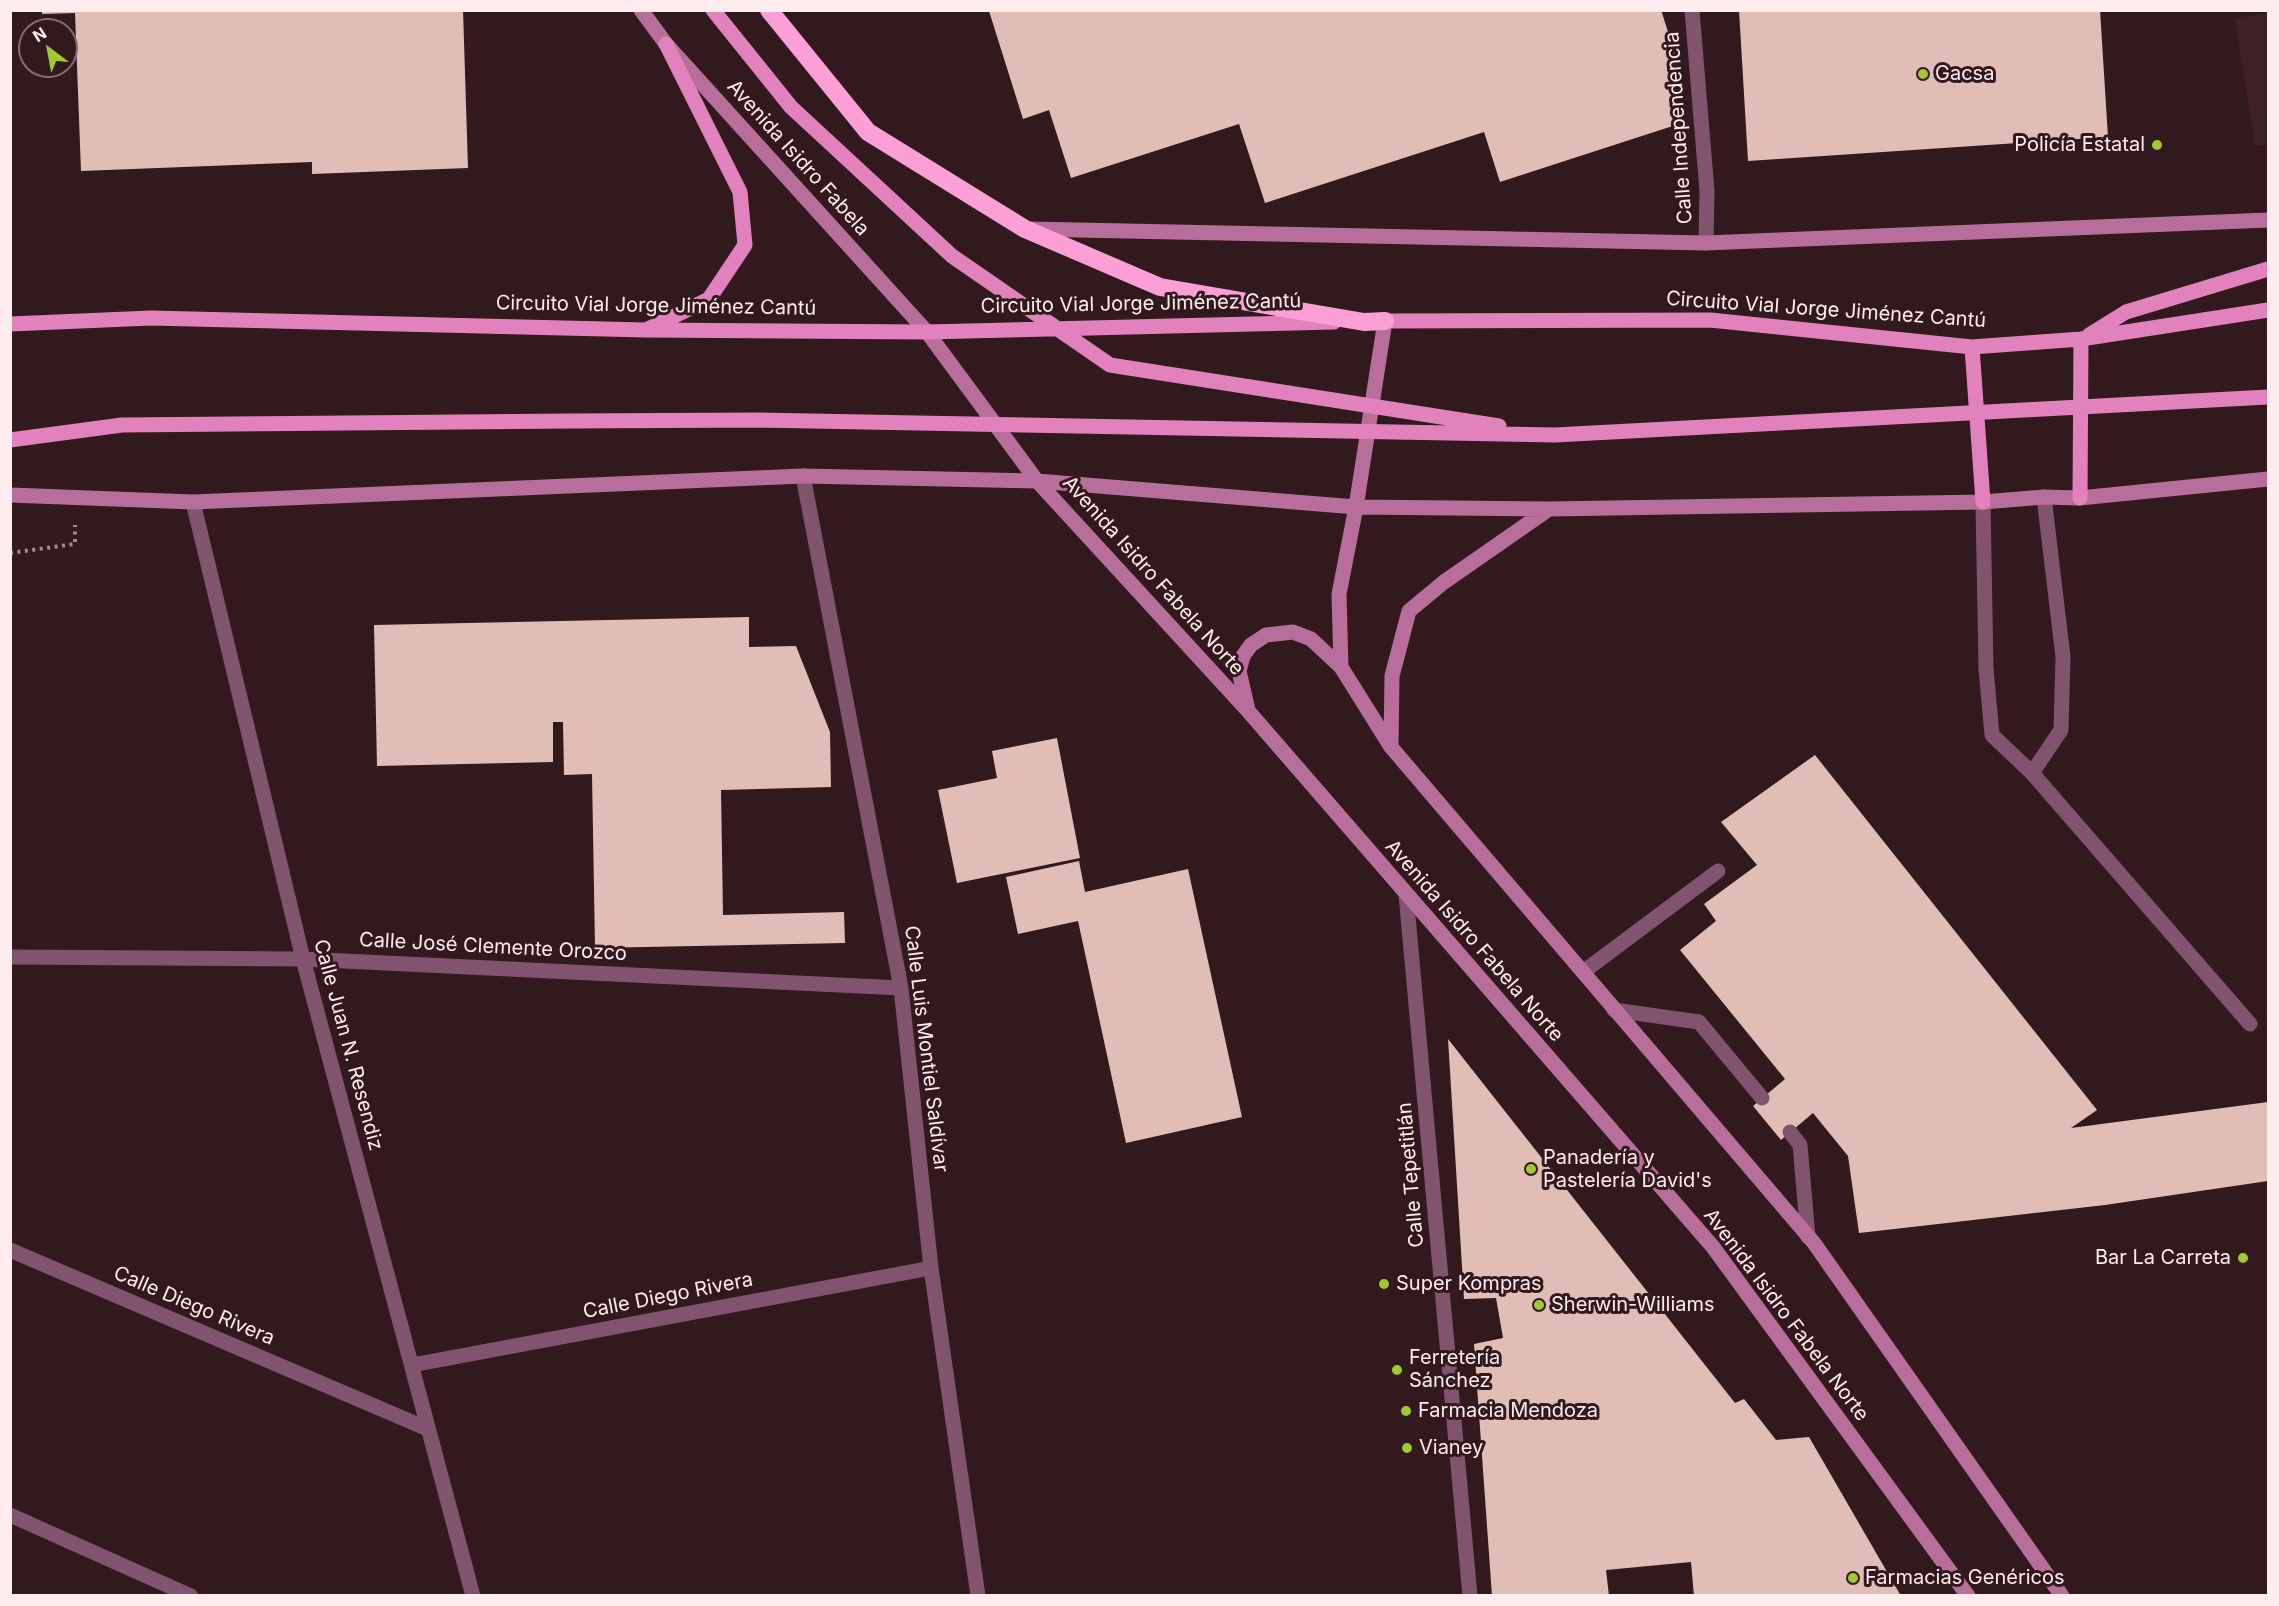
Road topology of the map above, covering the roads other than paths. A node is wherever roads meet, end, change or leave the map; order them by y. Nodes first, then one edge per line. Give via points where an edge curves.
1 (641, 10) edge
2 (713, 10) edge
3 (769, 10) edge
4 (1692, 10) edge
5 (666, 44) junction
6 (2268, 220) edge
7 (1025, 229) junction
8 (1706, 243) junction
9 (2268, 270) edge
10 (2268, 310) edge
11 (1385, 321) junction
12 (1364, 322) junction
13 (10, 324) edge
14 (646, 330) junction
15 (927, 332) junction
16 (2081, 339) junction
17 (1972, 347) junction
18 (2268, 397) edge
19 (1555, 435) junction
20 (10, 440) edge
21 (803, 476) junction
22 (2268, 479) edge
23 (1037, 481) junction
24 (10, 495) edge
25 (2044, 497) junction
26 (2080, 498) junction
27 (193, 502) junction
28 (1983, 502) junction
29 (1356, 507) junction
30 (1549, 509) junction
31 (1341, 667) junction
32 (1249, 712) junction
33 (1392, 747) junction
34 (2032, 773) junction
35 (1718, 871) dead end
36 (1406, 895) junction
37 (10, 957) edge
38 (303, 959) junction
39 (1583, 972) junction
40 (901, 988) junction
41 (1614, 1010) junction
42 (2250, 1024) dead end
43 (1762, 1098) dead end
44 (1790, 1132) dead end
45 (1808, 1237) junction
46 (10, 1250) edge
47 (931, 1268) junction
48 (412, 1365) junction
49 (428, 1429) junction
50 (10, 1515) edge
51 (190, 1596) edge
52 (473, 1596) edge
53 (978, 1596) edge
54 (1470, 1596) edge
55 (1968, 1596) edge
56 (2062, 1596) edge

1 - 5 main road, Avenida Isidro Fabela
2 - 19 main road via 791,107 952,256 1110,365
3 - 7 highway via 868,132
4 - 8 street, Calle Independencia via 1707,191
5 - 14 main road via 740,192 745,245 709,299
5 - 15 main road, Avenida Isidro Fabela
6 - 8 main road
7 - 8 main road
7 - 12 highway via 1160,287
9 - 16 main road via 2126,312
10 - 16 main road, Circuito Vial Jorge Jiménez Cantú
11 - 12 highway, Circuito Vial Jorge Jiménez Cantú
11 - 17 main road, Circuito Vial Jorge Jiménez Cantú via 1710,320
11 - 29 main road
12 - 15 main road, Circuito Vial Jorge Jiménez Cantú
13 - 14 main road, Circuito Vial Jorge Jiménez Cantú via 151,318
14 - 15 main road, Circuito Vial Jorge Jiménez Cantú
15 - 23 main road, Avenida Isidro Fabela Norte
16 - 17 main road, Circuito Vial Jorge Jiménez Cantú
16 - 26 main road
17 - 28 main road
18 - 19 main road
19 - 20 main road via 770,420 122,425
21 - 23 main road
21 - 27 main road
21 - 40 street, Calle Luis Montiel Saldívar
22 - 26 main road
23 - 29 main road
23 - 32 main road, Avenida Isidro Fabela Norte
24 - 27 main road
25 - 26 main road
25 - 28 main road
25 - 34 street via 2063,657 2061,730
27 - 38 street, Calle Juan N. Resendiz
28 - 30 main road
28 - 34 street via 1986,669 1992,735
29 - 30 main road
29 - 31 main road via 1339,594
30 - 33 main road via 1409,611 1392,676
31 - 32 main road via 1311,639 1293,632 1266,635 1251,645 1239,671
31 - 33 main road
32 - 36 main road, Avenida Isidro Fabela Norte
33 - 39 main road
34 - 42 street
35 - 39 street
36 - 54 street, Calle Tepetitlán
36 - 55 main road, Avenida Isidro Fabela Norte via 1713,1247
37 - 38 street, Calle José Clemente Orozco
38 - 40 street, Calle José Clemente Orozco
38 - 48 street, Calle Juan N. Resendiz
39 - 41 main road
40 - 47 street, Calle Luis Montiel Saldívar
41 - 43 street via 1699,1022
41 - 45 main road
44 - 45 street via 1800,1145
45 - 56 main road
46 - 49 street, Calle Diego Rivera
47 - 48 street, Calle Diego Rivera
47 - 53 street, Calle Luis Montiel Saldívar
48 - 49 street, Calle Juan N. Resendiz
49 - 52 street, Calle Juan N. Resendiz
50 - 51 street

